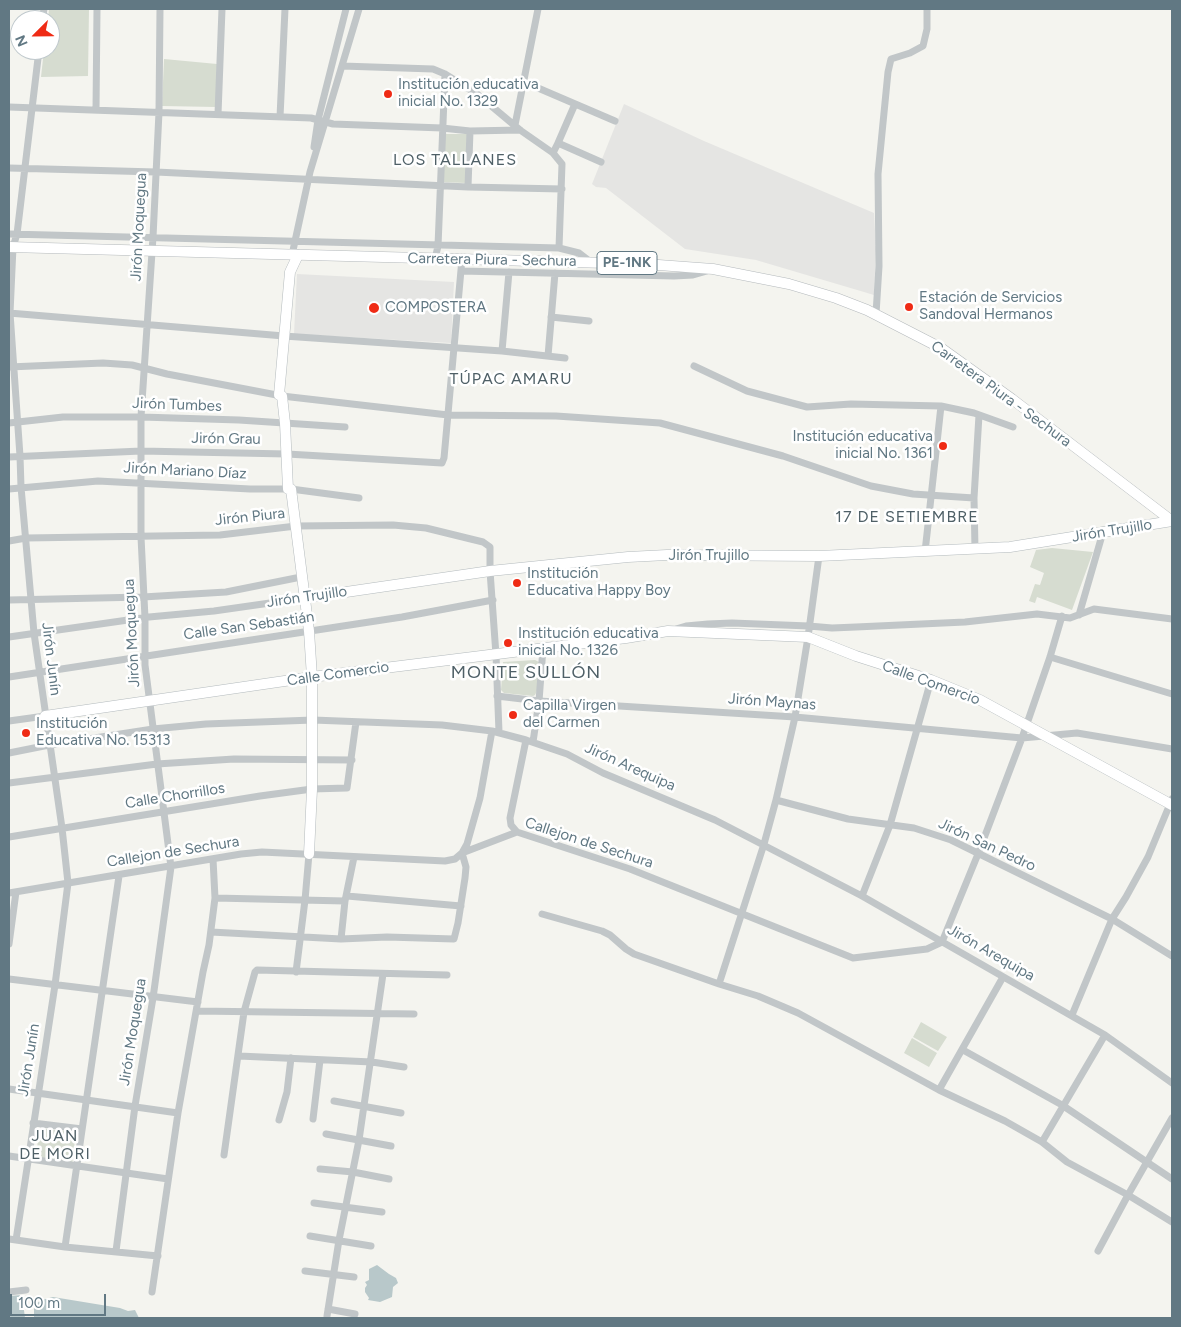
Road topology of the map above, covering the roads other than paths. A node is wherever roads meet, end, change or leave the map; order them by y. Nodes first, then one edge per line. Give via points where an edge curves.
1 (97, 9) edge
2 (160, 9) edge
3 (222, 9) edge
4 (285, 9) edge
5 (346, 9) edge
6 (359, 9) edge
7 (538, 9) edge
8 (927, 9) edge
9 (37, 60) edge
10 (342, 66) junction
11 (445, 74) junction
12 (524, 82) junction
13 (574, 104) junction
14 (9, 107) edge
15 (31, 108) junction
16 (96, 110) junction
17 (158, 112) junction
18 (218, 114) junction
19 (280, 118) junction
20 (322, 121) junction
21 (615, 121) dead end
22 (442, 128) junction
23 (517, 128) junction
24 (470, 131) junction
25 (558, 143) junction
26 (554, 153) junction
27 (601, 162) dead end
28 (9, 168) edge
29 (25, 169) junction
30 (156, 172) junction
31 (309, 176) junction
32 (439, 186) junction
33 (468, 187) junction
34 (562, 189) junction
35 (13, 234) edge
36 (153, 237) junction
37 (294, 241) junction
38 (438, 245) junction
39 (11, 247) edge
40 (559, 248) junction
41 (152, 250) junction
42 (292, 255) junction
43 (435, 258) junction
44 (462, 259) junction
45 (592, 262) junction
46 (713, 270) junction
47 (461, 271) junction
48 (509, 272) junction
49 (555, 273) junction
50 (9, 313) edge
51 (876, 314) junction
52 (551, 317) junction
53 (589, 321) dead end
54 (146, 324) junction
55 (284, 336) junction
56 (454, 347) junction
57 (502, 351) junction
58 (548, 356) junction
59 (565, 358) dead end
60 (694, 366) dead end
61 (11, 367) edge
62 (143, 368) junction
63 (280, 396) junction
64 (941, 406) junction
65 (448, 415) junction
66 (979, 415) junction
67 (141, 416) junction
68 (17, 422) junction
69 (9, 423) edge
70 (285, 423) junction
71 (1013, 426) dead end
72 (345, 427) dead end
73 (142, 451) junction
74 (287, 454) junction
75 (20, 456) junction
76 (9, 457) edge
77 (141, 482) junction
78 (21, 487) junction
79 (9, 489) edge
80 (290, 489) junction
81 (931, 496) junction
82 (359, 498) dead end
83 (974, 498) junction
84 (1172, 521) edge
85 (296, 526) junction
86 (1103, 532) junction
87 (141, 537) junction
88 (26, 538) junction
89 (9, 541) edge
90 (976, 549) junction
91 (925, 552) junction
92 (819, 556) junction
93 (490, 571) junction
94 (301, 577) junction
95 (143, 597) junction
96 (305, 598) junction
97 (9, 600) edge
98 (31, 600) junction
99 (493, 600) junction
100 (1079, 615) junction
101 (1062, 616) junction
102 (145, 618) junction
103 (1172, 619) edge
104 (809, 626) junction
105 (309, 631) junction
106 (668, 631) junction
107 (34, 633) junction
108 (9, 637) edge
109 (808, 637) junction
110 (543, 648) junction
111 (145, 655) junction
112 (496, 655) junction
113 (1050, 657) junction
114 (38, 671) junction
115 (9, 676) edge
116 (312, 677) junction
117 (931, 680) junction
118 (1172, 694) edge
119 (497, 696) junction
120 (539, 701) junction
121 (149, 702) junction
122 (45, 716) junction
123 (795, 717) junction
124 (313, 720) junction
125 (9, 721) edge
126 (356, 722) junction
127 (1026, 725) junction
128 (917, 727) junction
129 (153, 729) junction
130 (495, 732) junction
131 (1046, 737) junction
132 (1022, 738) junction
133 (529, 741) junction
134 (49, 745) junction
135 (1172, 749) edge
136 (9, 753) edge
137 (312, 760) junction
138 (352, 760) junction
139 (157, 764) junction
140 (53, 776) junction
141 (9, 783) edge
142 (312, 789) junction
143 (776, 800) junction
144 (1172, 803) edge
145 (164, 812) junction
146 (890, 825) junction
147 (62, 828) junction
148 (517, 832) junction
149 (9, 837) edge
150 (764, 844) junction
151 (462, 853) junction
152 (309, 854) junction
153 (978, 854) junction
154 (354, 857) junction
155 (213, 859) junction
156 (171, 867) junction
157 (118, 876) junction
158 (68, 882) junction
159 (12, 893) edge
160 (862, 896) junction
161 (215, 898) junction
162 (346, 899) junction
163 (306, 900) junction
164 (461, 906) junction
165 (743, 913) junction
166 (542, 914) dead end
167 (1112, 919) junction
168 (211, 932) junction
169 (300, 938) junction
170 (342, 940) junction
171 (942, 942) junction
172 (9, 944) edge
173 (1172, 956) edge
174 (296, 972) junction
175 (383, 974) junction
176 (447, 975) dead end
177 (1003, 977) junction
178 (9, 979) edge
179 (719, 984) junction
180 (55, 985) junction
181 (102, 991) junction
182 (153, 998) junction
183 (198, 1002) junction
184 (197, 1011) junction
185 (244, 1012) junction
186 (414, 1014) dead end
187 (377, 1015) junction
188 (1072, 1016) junction
189 (1105, 1035) junction
190 (963, 1050) junction
191 (239, 1056) junction
192 (291, 1058) junction
193 (320, 1060) junction
194 (372, 1062) junction
195 (404, 1067) dead end
196 (1172, 1083) edge
197 (9, 1089) edge
198 (939, 1090) junction
199 (38, 1093) junction
200 (87, 1100) junction
201 (334, 1101) dead end
202 (1062, 1105) junction
203 (135, 1106) junction
204 (365, 1106) junction
205 (178, 1113) junction
206 (401, 1113) dead end
207 (1172, 1118) edge
208 (313, 1119) dead end
209 (279, 1120) dead end
210 (34, 1122) junction
211 (82, 1129) junction
212 (326, 1134) dead end
213 (359, 1140) junction
214 (1042, 1142) junction
215 (391, 1146) dead end
216 (224, 1155) dead end
217 (9, 1156) edge
218 (29, 1160) junction
219 (1147, 1161) junction
220 (78, 1166) junction
221 (320, 1169) dead end
222 (126, 1172) junction
223 (353, 1172) junction
224 (168, 1179) junction
225 (389, 1179) dead end
226 (1172, 1179) edge
227 (1128, 1195) junction
228 (314, 1203) dead end
229 (346, 1207) junction
230 (382, 1212) dead end
231 (1172, 1222) edge
232 (310, 1236) dead end
233 (12, 1239) edge
234 (340, 1240) junction
235 (371, 1246) dead end
236 (65, 1247) junction
237 (116, 1251) junction
238 (1098, 1251) dead end
239 (158, 1256) junction
240 (305, 1271) dead end
241 (335, 1274) junction
242 (354, 1277) dead end
243 (26, 1290) dead end
244 (9, 1292) edge
245 (152, 1292) dead end
246 (355, 1314) dead end

1 - 16 street
2 - 17 street, Jirón Moquegua
3 - 18 street
4 - 19 street
5 - 20 street
6 - 10 street
7 - 12 street
8 - 51 street via 923,46 892,59 888,72 878,174
9 - 15 street, Jirón Junín
10 - 11 street via 433,69
10 - 20 street
11 - 22 street
11 - 23 street via 477,94
12 - 13 street
12 - 23 street
13 - 21 street
13 - 25 street
14 - 15 street
15 - 16 street
15 - 29 street, Jirón Junín
16 - 17 street
17 - 18 street
17 - 30 street, Jirón Moquegua
18 - 19 street
19 - 20 street
20 - 22 street
20 - 31 street
22 - 24 street
22 - 32 street
23 - 24 street
23 - 26 street
24 - 33 street
25 - 26 street
25 - 27 street
26 - 34 street via 562,164
28 - 29 street
29 - 30 street
29 - 35 street, Jirón Junín
30 - 31 street
30 - 36 street, Jirón Moquegua
31 - 32 street
31 - 37 street
32 - 33 street
32 - 38 street
33 - 34 street
34 - 40 street
35 - 36 street
35 - 39 street, Jirón Junín
36 - 37 street
36 - 41 street, Jirón Moquegua
37 - 38 street
37 - 42 street
38 - 40 street
38 - 43 street
39 - 41 street, Carretera Piura - Sechura / PE-1NK
39 - 50 street, Jirón Junín
40 - 45 street
41 - 42 street, Carretera Piura - Sechura / PE-1NK
41 - 54 street, Jirón Moquegua
42 - 43 street, Carretera Piura - Sechura / PE-1NK
42 - 55 street
43 - 44 street, Carretera Piura - Sechura / PE-1NK
44 - 45 street, Carretera Piura - Sechura / PE-1NK
44 - 47 street
45 - 46 street, Carretera Piura - Sechura / PE-1NK
46 - 49 street via 674,276
46 - 51 street, Carretera Piura - Sechura / PE-1NK via 790,284
47 - 48 street
47 - 56 street
48 - 49 street
48 - 57 street
49 - 52 street
50 - 54 street
50 - 61 street, Jirón Junín
51 - 84 street, Carretera Piura - Sechura / PE-1NK via 957,358
52 - 53 street
52 - 58 street
54 - 55 street
54 - 62 street, Jirón Moquegua
55 - 56 street
55 - 63 street
56 - 57 street
56 - 65 street
57 - 58 street
58 - 59 street
60 - 64 street via 747,391 806,407 851,404
61 - 62 street via 103,363
61 - 68 street, Jirón Junín
62 - 63 street
62 - 67 street, Jirón Moquegua
63 - 65 street
63 - 70 street
64 - 66 street
64 - 81 street
65 - 74 street, Jirón Grau via 442,462
65 - 81 street via 556,416 660,423 783,456 871,486
66 - 71 street
66 - 83 street
67 - 68 street, Jirón Tumbes
67 - 70 street, Jirón Tumbes
67 - 73 street, Jirón Moquegua
68 - 69 street, Jirón Tumbes
68 - 75 street, Jirón Junín
70 - 72 street, Jirón Tumbes
70 - 74 street
73 - 74 street, Jirón Grau
73 - 75 street, Jirón Grau
73 - 77 street, Jirón Moquegua
74 - 80 street
75 - 76 street, Jirón Grau
75 - 78 street, Jirón Junín
77 - 78 street, Jirón Mariano Díaz via 98,481
77 - 80 street, Jirón Mariano Díaz
77 - 87 street, Jirón Moquegua
78 - 79 street, Jirón Mariano Díaz
78 - 88 street, Jirón Junín
80 - 82 street, Jirón Mariano Díaz
80 - 85 street
81 - 83 street
81 - 91 street
83 - 90 street
84 - 86 street, Jirón Trujillo
85 - 87 street, Jirón Piura via 220,535
85 - 93 street, Jirón Piura via 393,525 462,536 490,547
85 - 94 street
86 - 90 street, Jirón Trujillo via 1033,544
86 - 100 street
87 - 88 street, Jirón Piura
87 - 95 street, Jirón Moquegua
88 - 89 street, Jirón Piura
88 - 98 street, Jirón Junín
90 - 91 street, Jirón Trujillo
91 - 92 street, Jirón Trujillo
92 - 93 street, Jirón Trujillo via 657,556
92 - 104 street
93 - 96 street, Jirón Trujillo
93 - 99 street
94 - 95 street via 226,592
94 - 96 street
95 - 98 street
95 - 102 street, Jirón Moquegua
96 - 102 street, Jirón Trujillo
96 - 105 street
97 - 98 street
98 - 107 street, Jirón Junín
99 - 105 street, Calle San Sebastián
99 - 112 street
100 - 101 street, Calle Comercio
100 - 103 street, Calle Comercio via 1094,609
101 - 104 street, Calle Comercio via 1037,614 965,622 832,628
101 - 113 street
102 - 107 street, Jirón Trujillo
102 - 111 street, Jirón Moquegua
104 - 106 street, Calle Comercio via 708,624
104 - 109 street
105 - 111 street, Calle San Sebastián
105 - 116 street
106 - 109 street, Calle Comercio
106 - 110 street, Calle Comercio
107 - 108 street, Jirón Trujillo
107 - 114 street, Jirón Junín
109 - 117 street, Calle Comercio
109 - 123 street
110 - 112 street, Calle Comercio
110 - 120 street
111 - 114 street, Calle San Sebastián
111 - 121 street, Jirón Moquegua
112 - 116 street, Calle Comercio
112 - 119 street
113 - 118 street
113 - 127 street
114 - 115 street, Calle San Sebastián
114 - 122 street, Jirón Junín
116 - 121 street, Calle Comercio
116 - 124 street
117 - 127 street, Calle Comercio via 980,700
117 - 128 street
119 - 120 street, Jirón Maynas
119 - 130 street
120 - 123 street, Jirón Maynas
120 - 133 street
121 - 122 street, Calle Comercio
121 - 129 street, Jirón Moquegua
122 - 125 street, Calle Comercio
122 - 134 street, Jirón Junín
123 - 128 street, Jirón Maynas
123 - 143 street
124 - 126 street, Jirón Arequipa
124 - 129 street, Jirón Arequipa
124 - 137 street
126 - 130 street, Jirón Arequipa
126 - 138 street
127 - 131 street, Calle Comercio
127 - 132 street
128 - 132 street, Jirón Maynas
128 - 146 street
129 - 134 street, Jirón Arequipa
129 - 139 street, Jirón Moquegua
130 - 133 street, Jirón Arequipa
130 - 151 street via 480,798
131 - 132 street, Jirón Maynas
131 - 135 street, Jirón Maynas via 1077,733
131 - 144 street, Calle Comercio
132 - 153 street
133 - 148 street via 510,818
133 - 150 street, Jirón Arequipa via 567,754
134 - 136 street, Jirón Arequipa
134 - 140 street, Jirón Junín
137 - 138 street
137 - 139 street via 234,759
137 - 142 street
138 - 142 street, Calle Chorrillos via 347,788
139 - 140 street
139 - 145 street, Jirón Moquegua
140 - 141 street
140 - 147 street, Jirón Junín
142 - 145 street, Calle Chorrillos
142 - 152 street
143 - 146 street, Jirón San Pedro via 848,820
143 - 150 street
144 - 167 street via 1148,857
145 - 147 street, Calle Chorrillos
145 - 156 street, Jirón Moquegua
146 - 153 street, Jirón San Pedro via 914,828 951,840
146 - 160 street
147 - 149 street, Calle Chorrillos
147 - 158 street, Jirón Junín
148 - 151 street, Callejon de Sechura
148 - 165 street, Callejon de Sechura via 630,869
150 - 160 street, Jirón Arequipa
150 - 165 street
151 - 154 street, Callejon de Sechura via 445,861
151 - 164 street via 466,867
152 - 154 street, Callejon de Sechura
152 - 155 street, Callejon de Sechura via 262,852
152 - 163 street
153 - 167 street, Jirón San Pedro
153 - 171 street
154 - 162 street
155 - 156 street, Callejon de Sechura
155 - 161 street
156 - 157 street, Callejon de Sechura
156 - 182 street, Jirón Moquegua
157 - 158 street, Callejon de Sechura
157 - 181 street
158 - 159 street, Callejon de Sechura
158 - 180 street, Jirón Junín
159 - 172 street
160 - 171 street, Jirón Arequipa
161 - 163 street
161 - 168 street
162 - 163 street
162 - 164 street
162 - 170 street
163 - 169 street
164 - 170 street via 454,939 387,937
165 - 171 street, Callejon de Sechura via 853,958 927,949
165 - 179 street
166 - 179 street via 602,931 634,954
167 - 173 street, Jirón San Pedro
167 - 188 street
168 - 169 street
168 - 183 street
169 - 170 street
169 - 174 street
171 - 177 street, Jirón Arequipa
174 - 175 street
174 - 185 street via 257,970
175 - 176 street
175 - 187 street
177 - 188 street, Jirón Arequipa
177 - 190 street
178 - 180 street
179 - 198 street via 798,1013
180 - 181 street
180 - 199 street, Jirón Junín
181 - 182 street
181 - 200 street
182 - 183 street
182 - 203 street, Jirón Moquegua
183 - 184 street
184 - 185 street
184 - 205 street
185 - 187 street
185 - 191 street
186 - 187 street
187 - 194 street
188 - 189 street, Jirón Arequipa
189 - 196 street, Jirón Arequipa
189 - 202 street
190 - 198 street
190 - 202 street
191 - 192 street
191 - 216 street
192 - 193 street
192 - 209 street via 287,1092
193 - 194 street
193 - 208 street
194 - 195 street
194 - 204 street
197 - 199 street
198 - 214 street
199 - 200 street
199 - 210 street, Jirón Junín
200 - 203 street
200 - 211 street
201 - 204 street
202 - 214 street
202 - 219 street
203 - 205 street
203 - 222 street, Jirón Moquegua
204 - 206 street
204 - 213 street
205 - 224 street
207 - 219 street
210 - 211 street
210 - 218 street, Jirón Junín
211 - 220 street
212 - 213 street
213 - 215 street
213 - 223 street
214 - 227 street via 1067,1162
217 - 218 street
218 - 220 street
218 - 233 street, Jirón Junín
219 - 226 street
219 - 227 street
220 - 222 street
220 - 236 street
221 - 223 street
222 - 224 street
222 - 237 street, Jirón Moquegua
223 - 225 street
223 - 229 street
224 - 239 street
227 - 231 street
227 - 238 street
228 - 229 street
229 - 230 street
229 - 234 street
232 - 234 street
233 - 236 street
234 - 235 street
234 - 241 street
236 - 237 street
237 - 239 street
239 - 245 street
240 - 241 street
241 - 242 street
241 - 246 street via 328,1312
243 - 244 street

